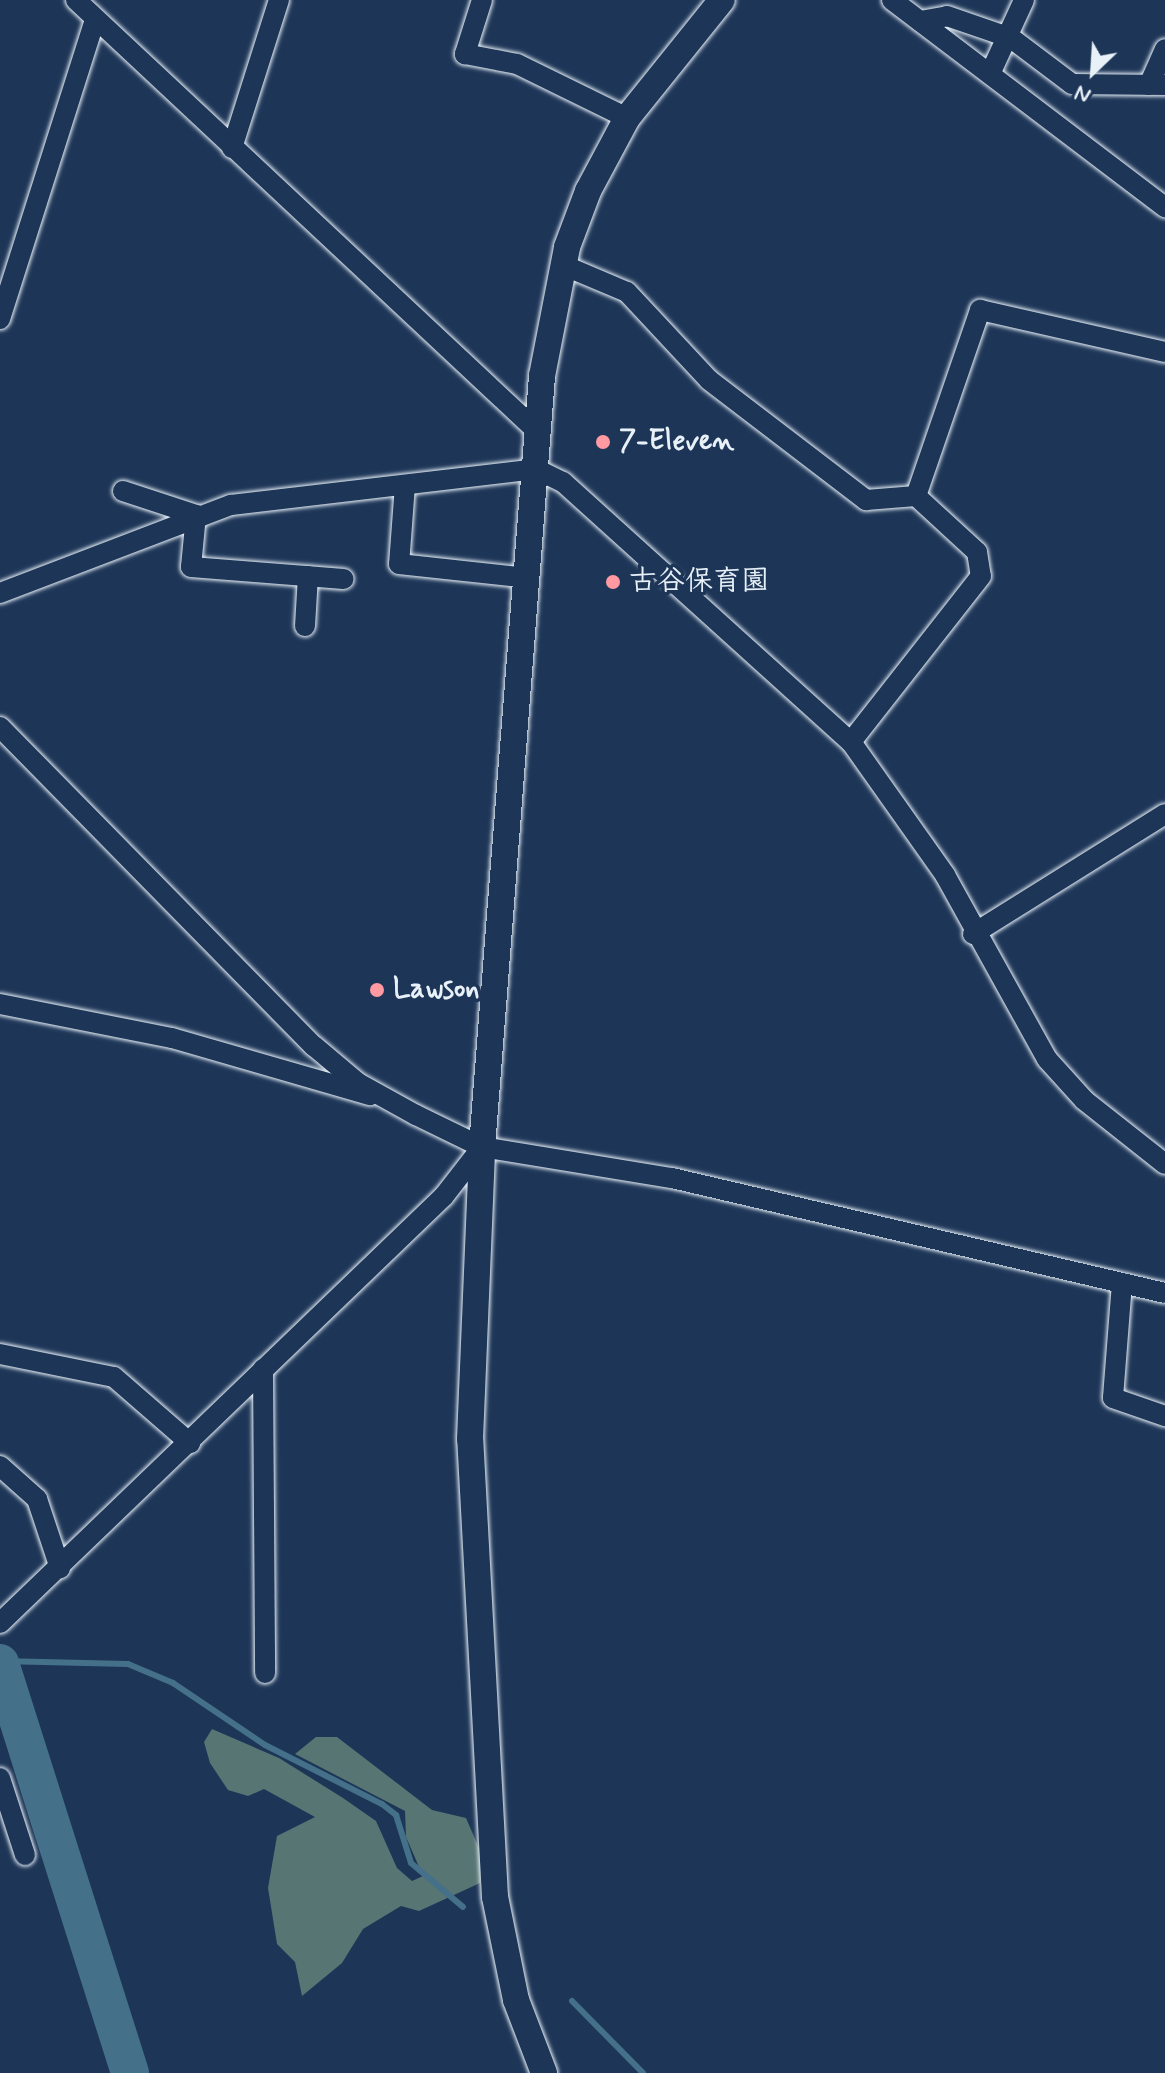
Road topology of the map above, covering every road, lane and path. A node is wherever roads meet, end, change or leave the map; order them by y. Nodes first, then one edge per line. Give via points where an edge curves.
1 (76, 0) edge
2 (279, 0) edge
3 (482, 0) edge
4 (722, 0) edge
5 (892, 0) edge
6 (1024, 0) edge
7 (95, 20) junction
8 (920, 21) junction
9 (1011, 38) junction
10 (1165, 49) edge
11 (990, 74) junction
12 (1157, 85) edge
13 (627, 118) junction
14 (232, 148) junction
15 (1165, 207) edge
16 (563, 265) junction
17 (0, 319) edge
18 (1165, 352) edge
19 (538, 432) junction
20 (536, 469) junction
21 (405, 485) junction
22 (123, 491) dead end
23 (916, 496) junction
24 (196, 515) junction
25 (308, 576) junction
26 (527, 578) junction
27 (344, 579) dead end
28 (0, 593) edge
29 (305, 626) dead end
30 (0, 727) edge
31 (851, 742) junction
32 (1165, 814) edge
33 (973, 934) junction
34 (0, 1004) edge
35 (378, 1096) junction
36 (482, 1147) junction
37 (1165, 1164) edge
38 (1122, 1283) junction
39 (1165, 1293) edge
40 (0, 1354) edge
41 (263, 1369) junction
42 (1165, 1416) edge
43 (190, 1443) junction
44 (0, 1466) edge
45 (60, 1568) junction
46 (3, 1620) edge
47 (265, 1673) dead end
48 (0, 1778) edge
49 (25, 1855) dead end
50 (544, 2073) edge

1 - 7 street
2 - 14 street
3 - 13 street via 465,54 517,64
4 - 13 street
5 - 8 street
6 - 9 street
7 - 14 street
7 - 17 street
8 - 9 street via 947,16
8 - 11 street
9 - 11 street
9 - 12 street via 1072,84
10 - 12 street
11 - 15 street
13 - 16 street via 582,205
14 - 19 street
16 - 19 street
16 - 23 street via 627,292 709,380 866,500
18 - 23 street via 980,310
19 - 20 street
20 - 21 street
20 - 26 street
20 - 31 street via 563,482
21 - 24 street
21 - 26 street via 399,564
22 - 24 street
23 - 31 street via 977,552 981,576
24 - 25 street via 191,567
24 - 28 street
25 - 27 street
25 - 29 street
26 - 36 street
30 - 35 street via 314,1046
31 - 33 street via 902,806
32 - 33 street
33 - 37 street via 1047,1059 1084,1100
34 - 35 street via 172,1038
35 - 36 street
36 - 38 street via 672,1178
36 - 41 street via 444,1196
36 - 50 street via 470,1439 483,1727 503,1951
38 - 39 street
38 - 42 street via 1113,1398
40 - 43 street via 114,1377
41 - 43 street
41 - 47 street
43 - 45 street
44 - 45 street via 37,1499
45 - 46 street
48 - 49 street

